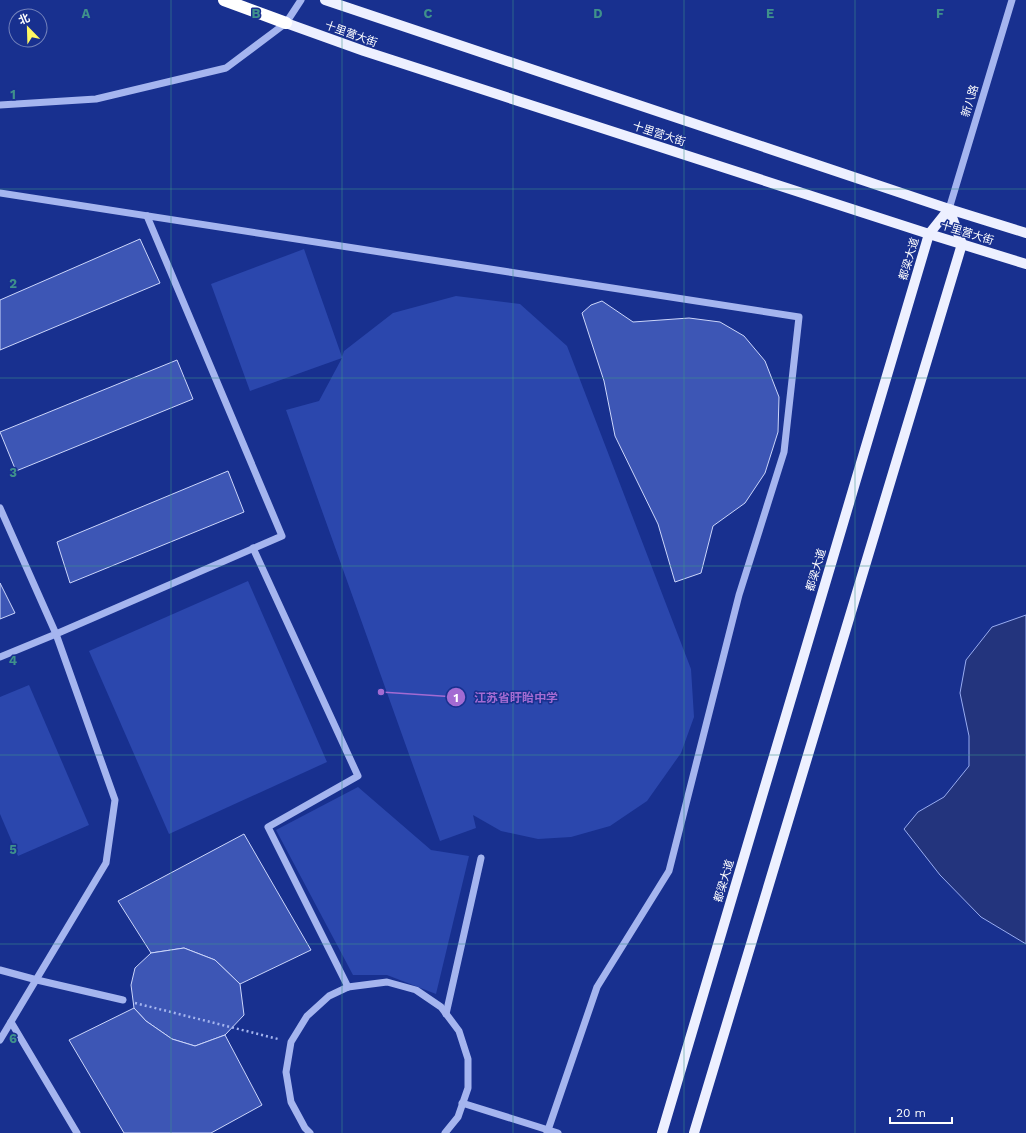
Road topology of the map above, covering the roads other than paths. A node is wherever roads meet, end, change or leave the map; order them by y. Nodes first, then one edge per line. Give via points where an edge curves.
1 (224, 0) edge
2 (301, 0) edge
3 (325, 0) edge
4 (1012, 0) edge
5 (286, 23) junction
6 (0, 105) edge
7 (0, 194) edge
8 (949, 209) junction
9 (147, 216) junction
10 (1026, 233) edge
11 (928, 234) junction
12 (962, 244) junction
13 (1026, 264) edge
14 (0, 508) edge
15 (253, 548) junction
16 (56, 634) junction
17 (0, 657) edge
18 (481, 858) dead end
19 (0, 970) edge
20 (37, 980) junction
21 (348, 987) junction
22 (123, 1000) road end
23 (446, 1014) junction
24 (11, 1022) junction
25 (0, 1040) edge
26 (462, 1103) junction
27 (548, 1131) edge
28 (77, 1133) edge
29 (310, 1133) edge
30 (444, 1133) edge
31 (558, 1133) edge
32 (662, 1133) edge
33 (694, 1133) edge

1 - 5 highway
2 - 5 street
3 - 8 main road, 十里营大街
4 - 8 street, 新八路
5 - 6 street via 226,68 96,99
5 - 11 main road, 十里营大街 via 364,51
7 - 9 street
8 - 10 main road, 十里营大街
8 - 11 main road, 都梁大道
8 - 12 main road
9 - 15 street via 282,536
9 - 27 street via 799,317 784,452 740,595 670,871 597,987
11 - 12 main road, 十里营大街
11 - 32 main road, 都梁大道
12 - 13 main road, 十里营大街
12 - 33 main road
14 - 16 street
15 - 16 street
15 - 21 street via 358,776 268,827
16 - 17 street
16 - 20 street via 115,800 106,863
18 - 23 street
19 - 20 street
20 - 22 street
20 - 24 street
21 - 23 street via 387,982 416,990 441,1007
21 - 29 street via 329,996 307,1016 292,1042 286,1072 291,1102
23 - 26 street via 458,1031 468,1059 468,1088
24 - 25 street
24 - 28 street
26 - 27 street
26 - 30 street via 458,1117
27 - 31 street

